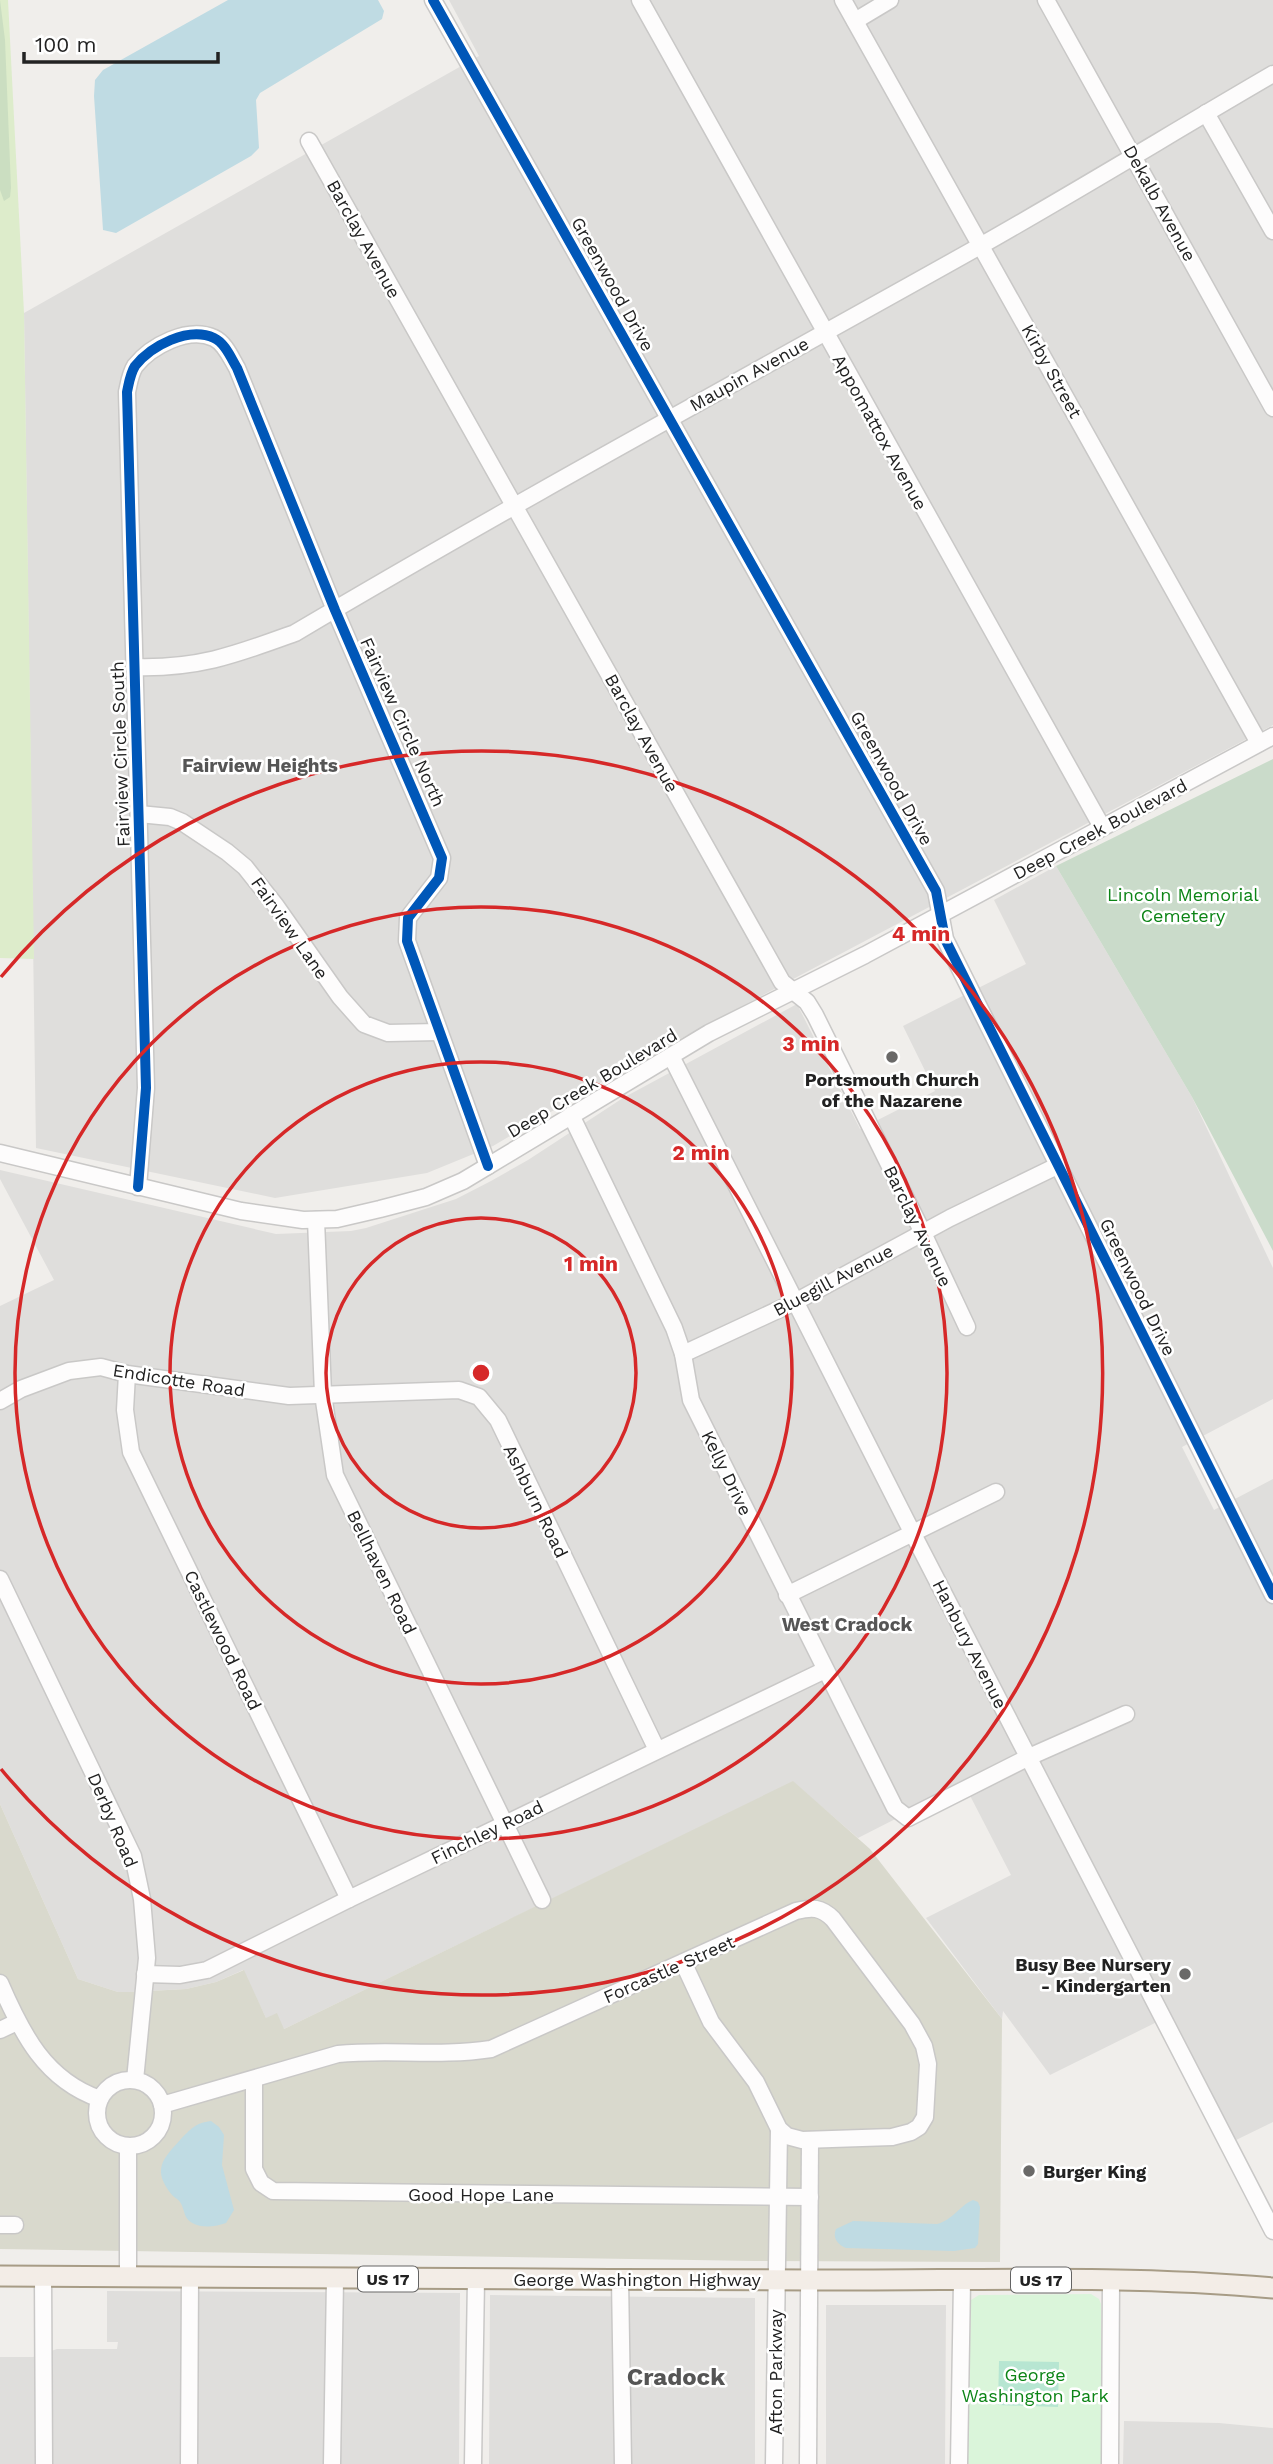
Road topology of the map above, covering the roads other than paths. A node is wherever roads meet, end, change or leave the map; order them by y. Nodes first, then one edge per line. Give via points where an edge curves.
1 (433, 0) edge
2 (640, 0) edge
3 (843, 0) edge
4 (890, 0) edge
5 (1046, 0) edge
6 (855, 20) junction
7 (1273, 74) edge
8 (1206, 113) junction
9 (309, 141) dead end
10 (1135, 157) junction
11 (1273, 231) edge
12 (981, 245) junction
13 (824, 333) junction
14 (171, 341) joint
15 (1273, 408) edge
16 (669, 418) junction
17 (515, 506) junction
18 (335, 610) junction
19 (134, 667) junction
20 (1266, 740) edge
21 (139, 814) junction
22 (1102, 827) junction
23 (941, 914) junction
24 (794, 992) junction
25 (439, 1032) junction
26 (671, 1056) junction
27 (571, 1115) junction
28 (0, 1153) edge
29 (488, 1166) junction
30 (1057, 1166) junction
31 (138, 1186) junction
32 (316, 1220) junction
33 (923, 1233) junction
34 (795, 1301) junction
35 (967, 1327) dead end
36 (684, 1354) junction
37 (127, 1374) junction
38 (323, 1394) junction
39 (0, 1401) edge
40 (996, 1492) dead end
41 (913, 1534) junction
42 (0, 1579) edge
43 (787, 1595) junction
44 (1273, 1595) edge
45 (825, 1670) junction
46 (1126, 1714) dead end
47 (657, 1749) junction
48 (1029, 1757) junction
49 (505, 1823) junction
50 (349, 1899) junction
51 (542, 1900) dead end
52 (683, 1962) junction
53 (145, 1974) junction
54 (0, 1983) edge
55 (17, 2022) junction
56 (0, 2029) edge
57 (254, 2079) junction
58 (135, 2080) junction
59 (100, 2099) junction
60 (162, 2105) junction
61 (779, 2129) junction
62 (810, 2140) junction
63 (128, 2146) junction
64 (777, 2196) junction
65 (810, 2197) junction
66 (1273, 2231) edge
67 (128, 2275) junction
68 (0, 2276) edge
69 (43, 2276) junction
70 (190, 2276) junction
71 (335, 2278) junction
72 (476, 2279) junction
73 (620, 2279) junction
74 (1111, 2279) junction
75 (775, 2280) junction
76 (810, 2280) junction
77 (962, 2281) junction
78 (1273, 2288) edge
79 (44, 2464) edge
80 (189, 2464) edge
81 (332, 2464) edge
82 (473, 2464) edge
83 (623, 2464) edge
84 (774, 2464) edge
85 (808, 2464) edge
86 (959, 2464) edge
87 (1110, 2464) edge

1 - 16 street, Greenwood Drive
2 - 13 street, Appomattox Avenue
3 - 6 street, Kirby Street
4 - 6 street
5 - 10 street, Dekalb Avenue
6 - 12 street, Kirby Street
7 - 8 street, Maupin Avenue
8 - 10 street, Maupin Avenue
8 - 11 street
9 - 17 street, Barclay Avenue
10 - 12 street, Maupin Avenue
10 - 15 street, Dekalb Avenue
12 - 13 street, Maupin Avenue
12 - 20 street, Kirby Street
13 - 16 street, Maupin Avenue
13 - 22 street, Appomattox Avenue
14 - 18 street, Fairview Circle North via 202,335 216,339 228,351
14 - 19 street, Fairview Circle South via 134,368 127,392
16 - 17 street, Maupin Avenue
16 - 23 street, Greenwood Drive via 936,891
17 - 18 street, Maupin Avenue
17 - 24 street, Barclay Avenue via 782,982
18 - 19 street, Maupin Avenue via 295,633 233,656 170,668
18 - 25 street, Fairview Circle North via 442,858 439,878 413,910 407,926 411,957
19 - 21 street, Fairview Circle South
20 - 22 street, Deep Creek Boulevard
21 - 25 street, Fairview Lane via 182,822 245,867 364,1024 388,1033
21 - 31 street, Fairview Circle South via 146,1087
22 - 23 street, Deep Creek Boulevard
23 - 24 street, Deep Creek Boulevard
23 - 30 street, Greenwood Drive via 945,939
24 - 26 street, Deep Creek Boulevard
24 - 33 street, Barclay Avenue via 815,1015
25 - 29 street, Fairview Circle North
26 - 27 street, Deep Creek Boulevard
26 - 34 street, Hanbury Avenue
27 - 29 street, Deep Creek Boulevard
27 - 36 street, Kelly Drive
28 - 31 street, Deep Creek Boulevard
29 - 32 street, Deep Creek Boulevard via 426,1197
30 - 33 street, Bluegill Avenue
30 - 44 street, Greenwood Drive
31 - 32 street, Deep Creek Boulevard via 240,1211
32 - 38 street, Bellhaven Road
33 - 34 street, Bluegill Avenue
33 - 35 street, Barclay Avenue
34 - 36 street, Bluegill Avenue
34 - 41 street, Hanbury Avenue
36 - 43 street, Kelly Drive via 691,1400
37 - 38 street, Endicotte Road via 266,1394
37 - 39 street, Endicotte Road via 101,1367 69,1371
37 - 50 street, Castlewood Road via 125,1410 131,1452
38 - 47 street, Ashburn Road via 459,1390 479,1397 498,1420
38 - 49 street, Bellhaven Road via 335,1475
40 - 41 street
41 - 43 street
41 - 48 street, Hanbury Avenue
42 - 53 street, Derby Road via 133,1856 142,1899
43 - 45 street, Kelly Drive
45 - 47 street, Finchley Road
45 - 48 street, Kelly Drive via 895,1808 908,1818
46 - 48 street
47 - 49 street, Finchley Road
48 - 66 street, Hanbury Avenue
49 - 50 street, Finchley Road
49 - 51 street, Bellhaven Road
50 - 53 street, Finchley Road via 207,1970
52 - 57 street, Forcastle Street via 491,2049 338,2054
52 - 61 street via 711,2022 756,2082
52 - 62 street, Forcastle Street via 812,1907 833,1919 912,2024 928,2064 925,2117 919,2127 902,2136
53 - 58 street, Derby Road
54 - 55 street
55 - 56 street
55 - 59 street via 51,2070 77,2091
57 - 60 street, Forcastle Street
57 - 64 street, Good Hope Lane via 254,2169 261,2183 273,2191
58 - 59 street via 114,2084
58 - 60 street via 152,2088
59 - 63 street via 97,2109 102,2130
60 - 63 street via 156,2134
61 - 62 street via 795,2139
61 - 64 street, Afton Parkway
62 - 65 street, Afton Parkway
63 - 67 street
64 - 65 street, Good Hope Lane
64 - 75 street, Afton Parkway
65 - 76 street, Afton Parkway
67 - 69 main road, George Washington Highway / US 17
67 - 70 main road, George Washington Highway / US 17
68 - 69 main road, George Washington Highway / US 17
69 - 79 street
70 - 71 main road, George Washington Highway / US 17
70 - 80 street
71 - 72 main road, George Washington Highway / US 17
71 - 81 street
72 - 73 main road, George Washington Highway / US 17
72 - 82 street
73 - 75 main road, George Washington Highway / US 17
73 - 83 street
74 - 77 main road, George Washington Highway / US 17
74 - 78 main road, George Washington Highway / US 17
74 - 87 street
75 - 76 main road, George Washington Highway / US 17
75 - 84 street, Afton Parkway
76 - 77 main road, George Washington Highway / US 17
76 - 85 street, Afton Parkway
77 - 86 street

